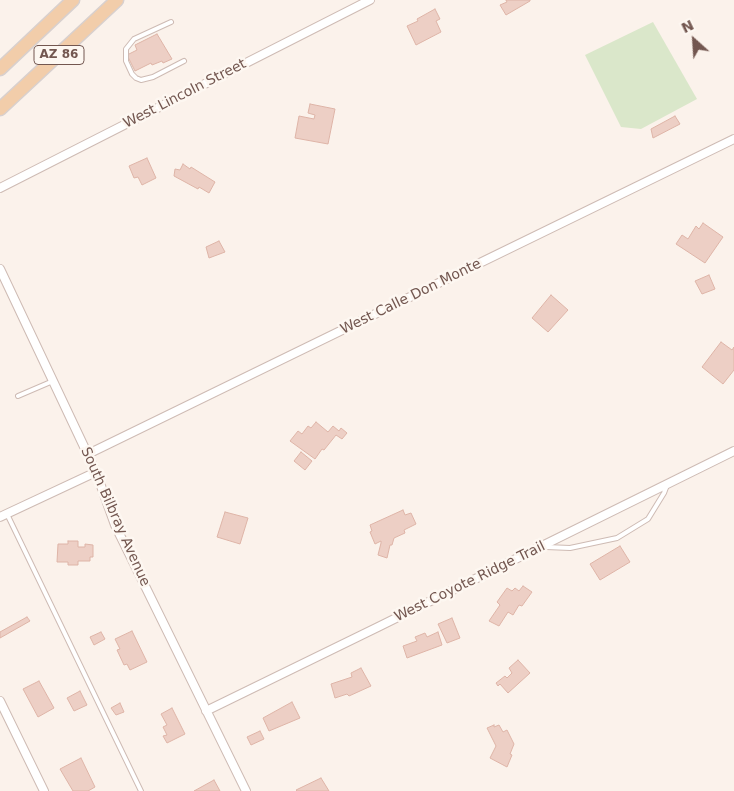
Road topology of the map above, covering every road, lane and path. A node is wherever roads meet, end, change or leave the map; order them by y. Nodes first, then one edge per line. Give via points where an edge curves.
1 (73, 0) edge
2 (117, 0) edge
3 (370, 0) edge
4 (171, 22) dead end
5 (184, 61) dead end
6 (0, 68) edge
7 (0, 109) edge
8 (734, 139) edge
9 (0, 188) edge
10 (0, 269) edge
11 (2, 280) edge
12 (53, 381) junction
13 (18, 396) dead end
14 (734, 450) edge
15 (88, 454) junction
16 (96, 472) junction
17 (668, 484) junction
18 (3, 516) edge
19 (541, 546) junction
20 (0, 701) edge
21 (206, 711) junction
22 (44, 791) edge
23 (141, 791) edge
24 (246, 791) edge

1 - 6 main road, AZ 86
2 - 7 main road, AZ 86
3 - 9 street, West Lincoln Street
4 - 5 lane via 134,39 126,49 126,61 132,74 141,80
8 - 15 street, West Calle Don Monte
10 - 11 street, South Bilbray Avenue
11 - 12 street, South Bilbray Avenue
12 - 13 lane
12 - 15 street, South Bilbray Avenue
14 - 17 street, West Coyote Ridge Trail
15 - 16 street, South Bilbray Avenue
16 - 18 street
16 - 21 street, South Bilbray Avenue via 115,525
17 - 19 street, West Coyote Ridge Trail
17 - 19 lane via 648,519 617,538 570,548
18 - 23 lane
19 - 21 street, West Coyote Ridge Trail
20 - 22 street
21 - 24 street, South Bilbray Avenue

